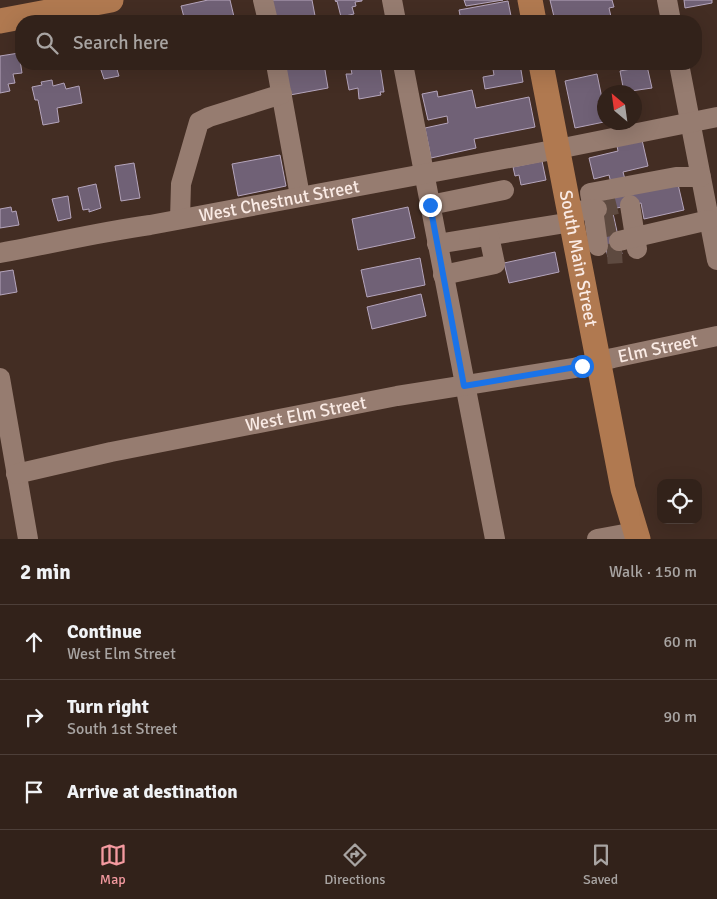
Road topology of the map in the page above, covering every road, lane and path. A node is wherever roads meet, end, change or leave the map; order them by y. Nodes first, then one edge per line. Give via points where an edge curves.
1 (263, 0) edge
2 (392, 0) edge
3 (530, 0) edge
4 (667, 0) edge
5 (105, 1) edge
6 (75, 3) edge
7 (25, 15) edge
8 (267, 15) edge
9 (395, 15) edge
10 (533, 15) edge
11 (670, 15) edge
12 (15, 17) edge
13 (0, 21) edge
14 (277, 70) edge
15 (405, 70) edge
16 (542, 70) edge
17 (680, 70) edge
18 (282, 94) junction
19 (717, 117) edge
20 (690, 122) junction
21 (558, 149) junction
22 (424, 173) junction
23 (701, 177) junction
24 (504, 190) dead end
25 (300, 196) junction
26 (430, 205) junction
27 (180, 219) junction
28 (709, 220) junction
29 (606, 228) junction
30 (489, 236) junction
31 (437, 244) junction
32 (0, 253) edge
33 (717, 260) edge
34 (443, 275) junction
35 (717, 336) edge
36 (598, 362) junction
37 (0, 378) edge
38 (464, 386) junction
39 (16, 474) junction
40 (636, 536) edge
41 (28, 539) edge
42 (495, 539) edge
43 (597, 539) edge

1 - 8 street
2 - 9 street
3 - 10 main road
4 - 11 street
5 - 6 main road
6 - 7 main road
12 - 13 main road
14 - 18 street
15 - 22 street
16 - 21 main road, South Main Street
17 - 20 street
18 - 25 street
18 - 27 street via 199,122 181,184
19 - 20 street, West Chestnut Street
20 - 21 street, West Chestnut Street
20 - 23 street
21 - 22 street, West Chestnut Street
21 - 29 main road, South Main Street
22 - 25 street, West Chestnut Street
22 - 26 street
23 - 28 street
23 - 29 street via 676,177
24 - 26 street
25 - 27 street, West Chestnut Street
26 - 31 street
27 - 32 street, West Chestnut Street
28 - 29 street
28 - 33 street
29 - 30 street
29 - 36 main road, South Main Street
30 - 31 street
30 - 34 street via 495,264
31 - 34 street
34 - 38 street
35 - 36 street, Elm Street
36 - 38 street, West Elm Street
36 - 40 main road, South Main Street via 623,489
37 - 39 street
38 - 39 street, West Elm Street via 111,452
38 - 42 street
39 - 41 street
40 - 43 street

